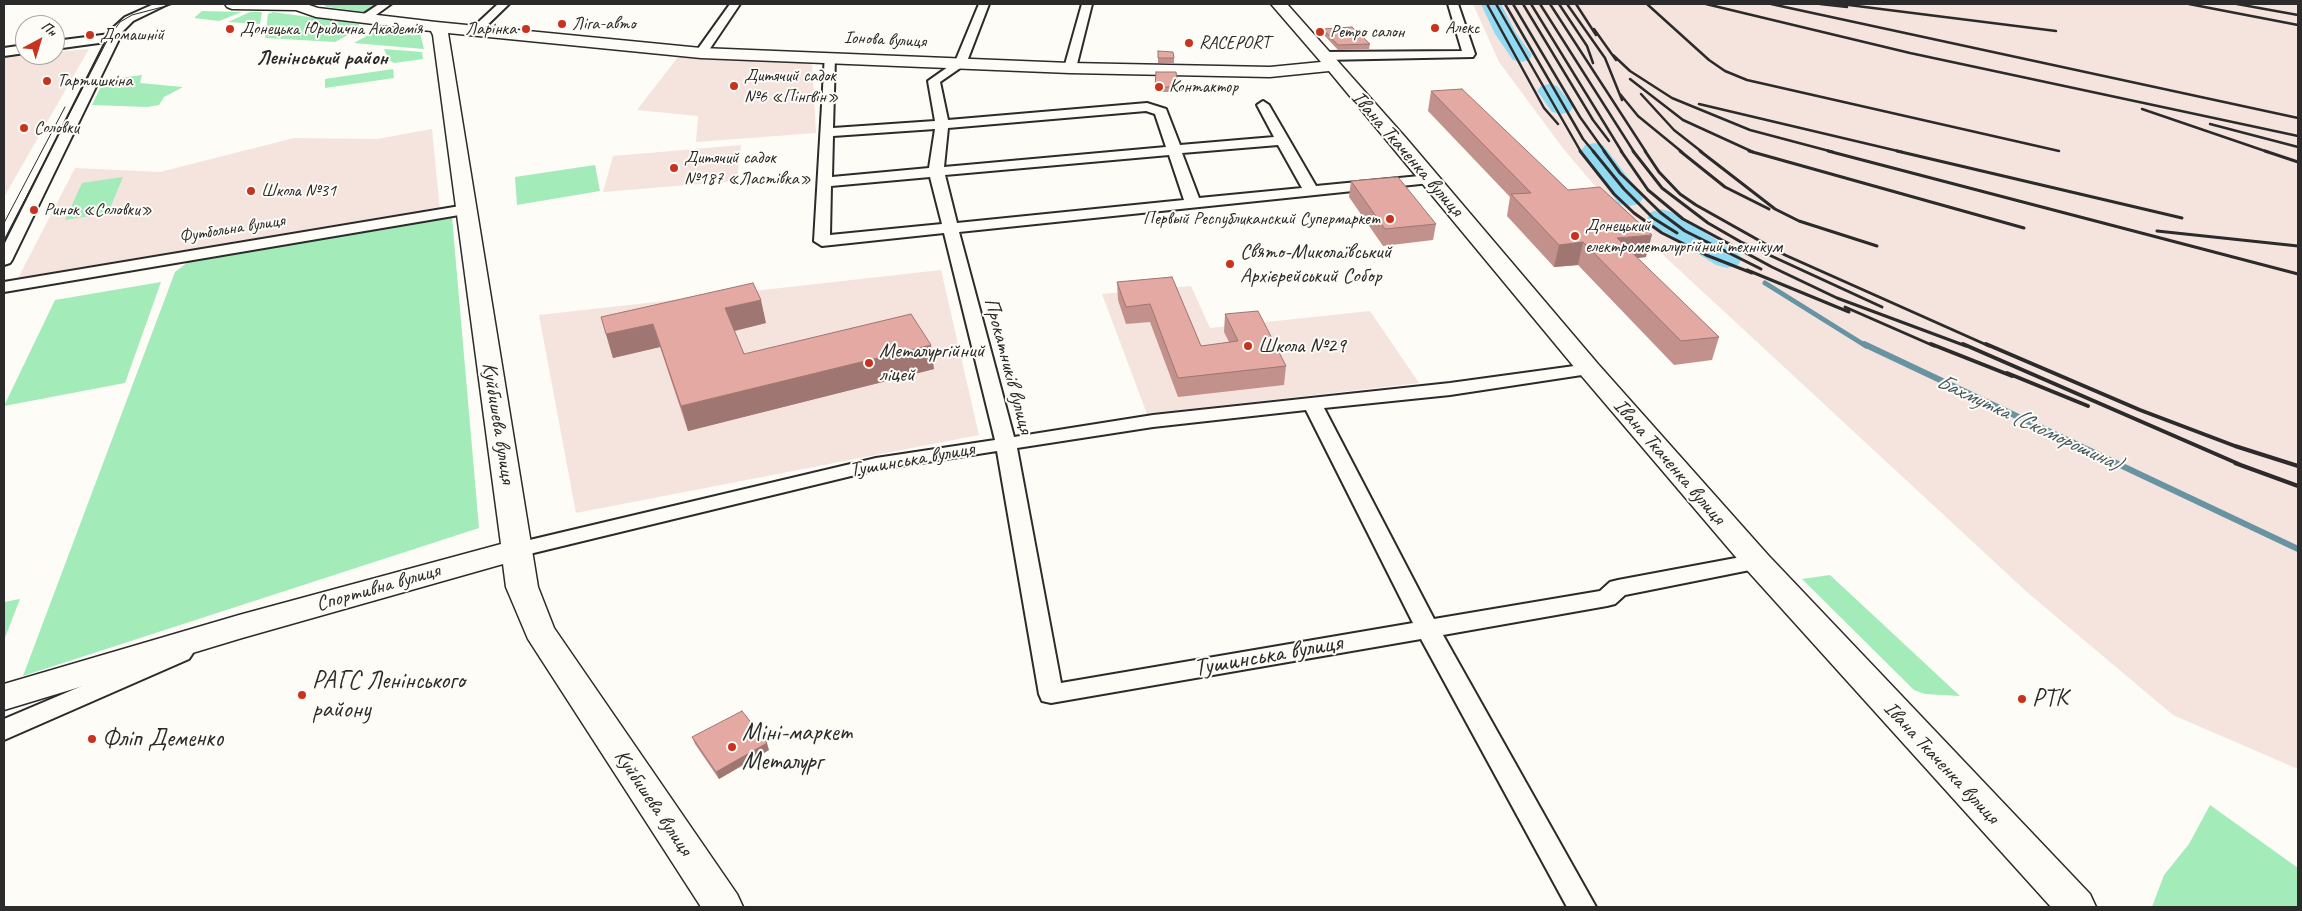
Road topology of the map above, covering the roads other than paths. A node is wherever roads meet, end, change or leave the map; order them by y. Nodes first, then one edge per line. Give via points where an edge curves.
1 (163, 4) edge
2 (232, 4) edge
3 (504, 4) edge
4 (735, 4) edge
5 (984, 4) edge
6 (1087, 4) edge
7 (1279, 4) edge
8 (1453, 4) edge
9 (298, 5) edge
10 (375, 11) edge
11 (436, 27) junction
12 (474, 32) junction
13 (114, 37) junction
14 (65, 44) edge
15 (701, 53) junction
16 (828, 57) junction
17 (1328, 61) junction
18 (960, 64) junction
19 (1070, 68) junction
20 (1263, 105) dead end
21 (942, 125) junction
22 (826, 132) junction
23 (1283, 140) junction
24 (1173, 151) junction
25 (936, 170) junction
26 (1430, 179) junction
27 (824, 182) junction
28 (1311, 191) junction
29 (1193, 203) junction
30 (466, 210) junction
31 (948, 226) junction
32 (4, 260) edge
33 (4, 287) edge
34 (1589, 369) junction
35 (1312, 403) junction
36 (1006, 444) junction
37 (517, 550) junction
38 (1757, 562) junction
39 (239, 627) junction
40 (1427, 628) junction
41 (1051, 694) joint
42 (4, 697) edge
43 (4, 730) edge
44 (2070, 906) edge
45 (723, 907) edge
46 (1582, 907) edge

1 - 13 street via 129,19
2 - 9 main road
3 - 12 street
4 - 15 street
5 - 18 street
6 - 19 street
7 - 17 main road, Івана Ткаченка вулиця
8 - 17 street via 1469,54
9 - 10 main road via 316,12
10 - 11 main road
11 - 12 main road, Іонова вулиця
11 - 30 main road, Куйбишева вулиця via 441,35
12 - 15 main road, Іонова вулиця
13 - 14 street
13 - 32 street
15 - 16 main road, Іонова вулиця
16 - 18 main road, Іонова вулиця
16 - 22 street
17 - 19 main road, Іонова вулиця via 1270,72
17 - 26 main road, Івана Ткаченка вулиця
18 - 19 main road, Іонова вулиця
18 - 21 street, Прокатників вулиця via 934,82
20 - 23 street
21 - 22 street
21 - 24 street via 1147,107 1161,112
21 - 25 street, Прокатників вулиця
22 - 27 street
23 - 24 street
23 - 28 street
24 - 25 street
24 - 29 street
25 - 27 street
25 - 31 street, Прокатників вулиця
26 - 28 street
26 - 34 main road, Івана Ткаченка вулиця
27 - 31 street via 822,241
28 - 29 street
29 - 31 street
30 - 33 street, Футбольна вулиця
30 - 37 main road, Куйбишева вулиця
31 - 36 street, Прокатників вулиця
34 - 35 street, Тушинська вулиця via 1450,389
34 - 38 main road, Івана Ткаченка вулиця
35 - 36 street, Тушинська вулиця via 1153,421
35 - 40 street
36 - 37 street, Тушинська вулиця via 876,464
36 - 41 street, Прокатників вулиця
37 - 39 main road, Спортивна вулиця
37 - 45 main road, Куйбишева вулиця via 522,587 539,631
38 - 40 street, Тушинська вулиця via 1618,588 1607,598
38 - 44 main road, Івана Ткаченка вулиця
39 - 42 main road, Спортивна вулиця
39 - 43 street, Спортивна вулиця
40 - 41 street, Тушинська вулиця
40 - 46 street

